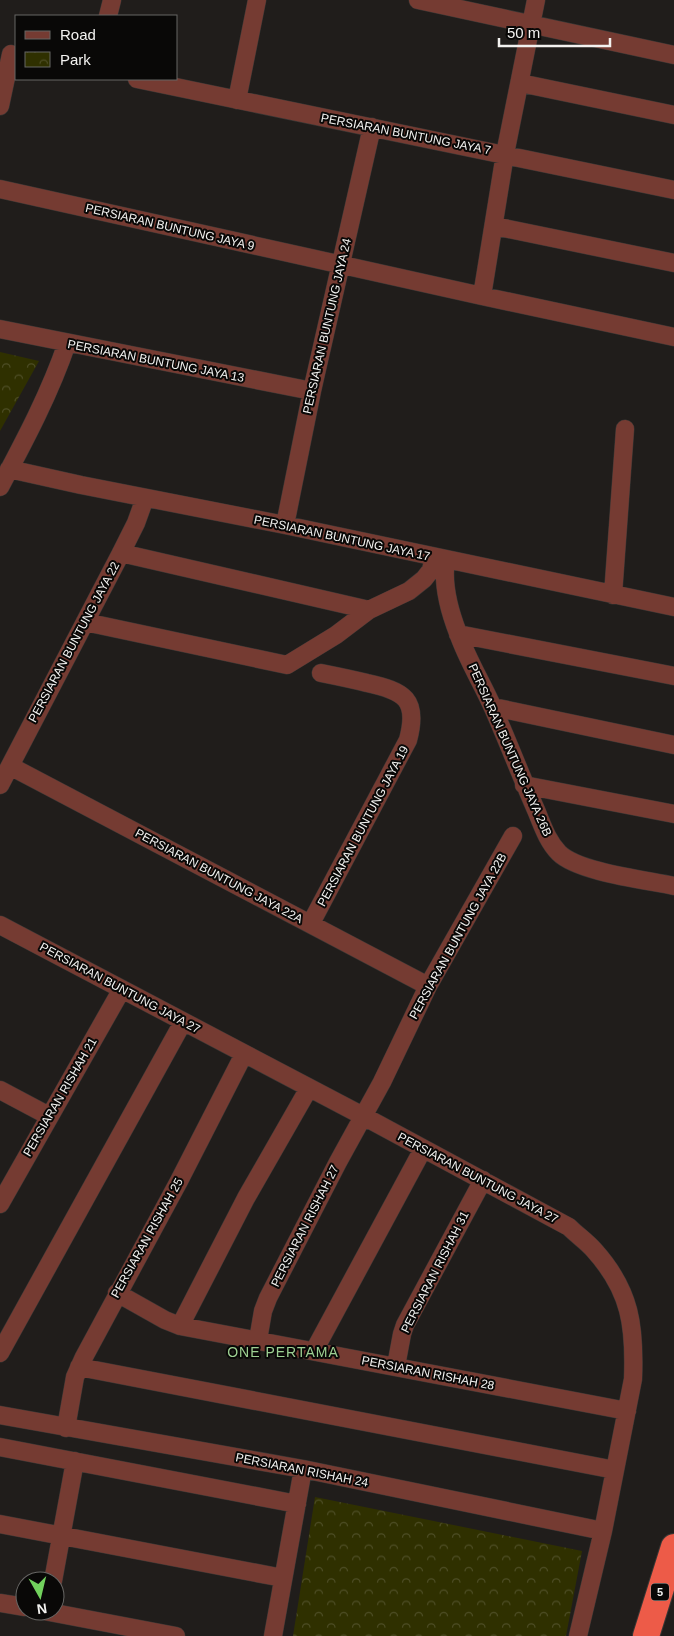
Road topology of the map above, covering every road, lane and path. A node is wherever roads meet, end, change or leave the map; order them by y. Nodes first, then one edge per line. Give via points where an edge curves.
1 (112, 0) edge
2 (257, 0) edge
3 (418, 0) edge
4 (536, 0) edge
5 (108, 15) edge
6 (532, 24) junction
7 (9, 53) edge
8 (674, 55) edge
9 (142, 80) edge
10 (520, 83) junction
11 (237, 100) junction
12 (0, 106) edge
13 (674, 115) edge
14 (372, 127) junction
15 (505, 154) junction
16 (0, 189) edge
17 (674, 190) edge
18 (494, 226) junction
19 (674, 263) edge
20 (340, 265) junction
21 (482, 296) junction
22 (0, 329) edge
23 (674, 337) edge
24 (66, 343) junction
25 (312, 391) junction
26 (625, 429) dead end
27 (10, 469) junction
28 (0, 487) edge
29 (145, 498) junction
30 (285, 525) junction
31 (121, 554) junction
32 (440, 558) junction
33 (613, 595) junction
34 (674, 607) edge
35 (369, 610) junction
36 (85, 622) junction
37 (458, 634) junction
38 (321, 672) dead end
39 (674, 676) edge
40 (493, 707) junction
41 (674, 745) edge
42 (10, 766) junction
43 (0, 785) edge
44 (524, 785) junction
45 (674, 814) edge
46 (513, 836) dead end
47 (674, 886) edge
48 (311, 924) junction
49 (0, 925) edge
50 (428, 986) junction
51 (122, 989) junction
52 (184, 1022) junction
53 (244, 1054) junction
54 (309, 1088) junction
55 (0, 1090) edge
56 (49, 1116) junction
57 (363, 1116) junction
58 (423, 1149) junction
59 (483, 1180) junction
60 (0, 1204) edge
61 (117, 1293) junction
62 (180, 1326) junction
63 (258, 1340) junction
64 (314, 1351) junction
65 (0, 1353) edge
66 (396, 1366) junction
67 (79, 1367) junction
68 (627, 1410) junction
69 (0, 1415) edge
70 (66, 1428) junction
71 (0, 1447) edge
72 (75, 1460) junction
73 (303, 1469) junction
74 (615, 1470) junction
75 (297, 1504) junction
76 (0, 1524) edge
77 (602, 1532) junction
78 (62, 1536) junction
79 (674, 1547) edge
80 (55, 1571) edge
81 (283, 1578) junction
82 (674, 1586) edge
83 (0, 1603) edge
84 (15, 1605) edge
85 (65, 1614) edge
86 (176, 1636) edge
87 (273, 1636) edge
88 (578, 1636) edge
89 (646, 1636) edge
90 (659, 1636) edge

1 - 5 street
2 - 11 street
3 - 6 street
4 - 6 street
6 - 8 street
6 - 10 street
7 - 12 street
9 - 11 street, PERSIARAN BUNTUNG JAYA 7
10 - 13 street
10 - 15 street
11 - 14 street, PERSIARAN BUNTUNG JAYA 7
14 - 15 street, PERSIARAN BUNTUNG JAYA 7
14 - 20 street, PERSIARAN BUNTUNG JAYA 24
15 - 17 street, PERSIARAN BUNTUNG JAYA 7
15 - 18 street
16 - 20 street, PERSIARAN BUNTUNG JAYA 9
18 - 19 street
18 - 21 street
20 - 21 street, PERSIARAN BUNTUNG JAYA 9
20 - 25 street, PERSIARAN BUNTUNG JAYA 24
21 - 23 street, PERSIARAN BUNTUNG JAYA 9
22 - 24 street, PERSIARAN BUNTUNG JAYA 13
24 - 25 street, PERSIARAN BUNTUNG JAYA 13
24 - 27 street via 60,364
25 - 30 street, PERSIARAN BUNTUNG JAYA 24
26 - 33 street
27 - 28 street
27 - 29 street, PERSIARAN BUNTUNG JAYA 17
29 - 30 street, PERSIARAN BUNTUNG JAYA 17
29 - 31 street, PERSIARAN BUNTUNG JAYA 22
30 - 32 street, PERSIARAN BUNTUNG JAYA 17
31 - 35 street
31 - 36 street, PERSIARAN BUNTUNG JAYA 22
32 - 33 street, PERSIARAN BUNTUNG JAYA 17
32 - 35 street via 424,579 409,591
32 - 37 street, PERSIARAN BUNTUNG JAYA 26B
33 - 34 street, PERSIARAN BUNTUNG JAYA 17
35 - 36 street via 287,665
36 - 42 street, PERSIARAN BUNTUNG JAYA 22
37 - 39 street
37 - 40 street, PERSIARAN BUNTUNG JAYA 26B
38 - 48 street, PERSIARAN BUNTUNG JAYA 19 via 387,687 401,694 411,707 413,722 408,740
40 - 41 street
40 - 44 street, PERSIARAN BUNTUNG JAYA 26B
42 - 43 street, PERSIARAN BUNTUNG JAYA 22
42 - 48 street, PERSIARAN BUNTUNG JAYA 22A
44 - 45 street
44 - 47 street, PERSIARAN BUNTUNG JAYA 26B via 548,838 570,861 585,868
46 - 50 street, PERSIARAN BUNTUNG JAYA 22B
48 - 50 street, PERSIARAN BUNTUNG JAYA 22A
49 - 51 street, PERSIARAN BUNTUNG JAYA 27
50 - 57 street, PERSIARAN BUNTUNG JAYA 22B
51 - 52 street, PERSIARAN BUNTUNG JAYA 27
51 - 56 street, PERSIARAN RISHAH 21
52 - 53 street, PERSIARAN BUNTUNG JAYA 27
52 - 65 street
53 - 54 street, PERSIARAN BUNTUNG JAYA 27
53 - 61 street, PERSIARAN RISHAH 25
54 - 57 street, PERSIARAN BUNTUNG JAYA 27
54 - 62 street via 246,1198
55 - 56 street
56 - 60 street, PERSIARAN RISHAH 21
57 - 58 street, PERSIARAN BUNTUNG JAYA 27
57 - 63 street, PERSIARAN RISHAH 27 via 268,1298
58 - 59 street, PERSIARAN BUNTUNG JAYA 27
58 - 64 street
59 - 66 street, PERSIARAN RISHAH 31 via 406,1325
59 - 68 street, PERSIARAN BUNTUNG JAYA 27 via 569,1227 595,1251 616,1278 627,1302 632,1326 633,1379
61 - 62 street, PERSIARAN RISHAH 28
61 - 67 street, PERSIARAN RISHAH 25
62 - 63 street, PERSIARAN RISHAH 28
63 - 64 street, PERSIARAN RISHAH 28
64 - 66 street, PERSIARAN RISHAH 28
66 - 68 street, PERSIARAN RISHAH 28
67 - 70 street, PERSIARAN RISHAH 25
67 - 74 street
68 - 74 street, PERSIARAN BUNTUNG JAYA 27
69 - 70 street, PERSIARAN RISHAH 24
70 - 73 street, PERSIARAN RISHAH 24
71 - 72 street
72 - 75 street
72 - 78 street
73 - 75 street
73 - 77 street, PERSIARAN RISHAH 24
74 - 77 street, PERSIARAN BUNTUNG JAYA 27
75 - 81 street
76 - 78 street
77 - 88 street, PERSIARAN BUNTUNG JAYA 27
78 - 80 street
78 - 81 street
79 - 89 highway, 5
81 - 87 street
82 - 90 highway, 5
83 - 84 street
85 - 86 street

